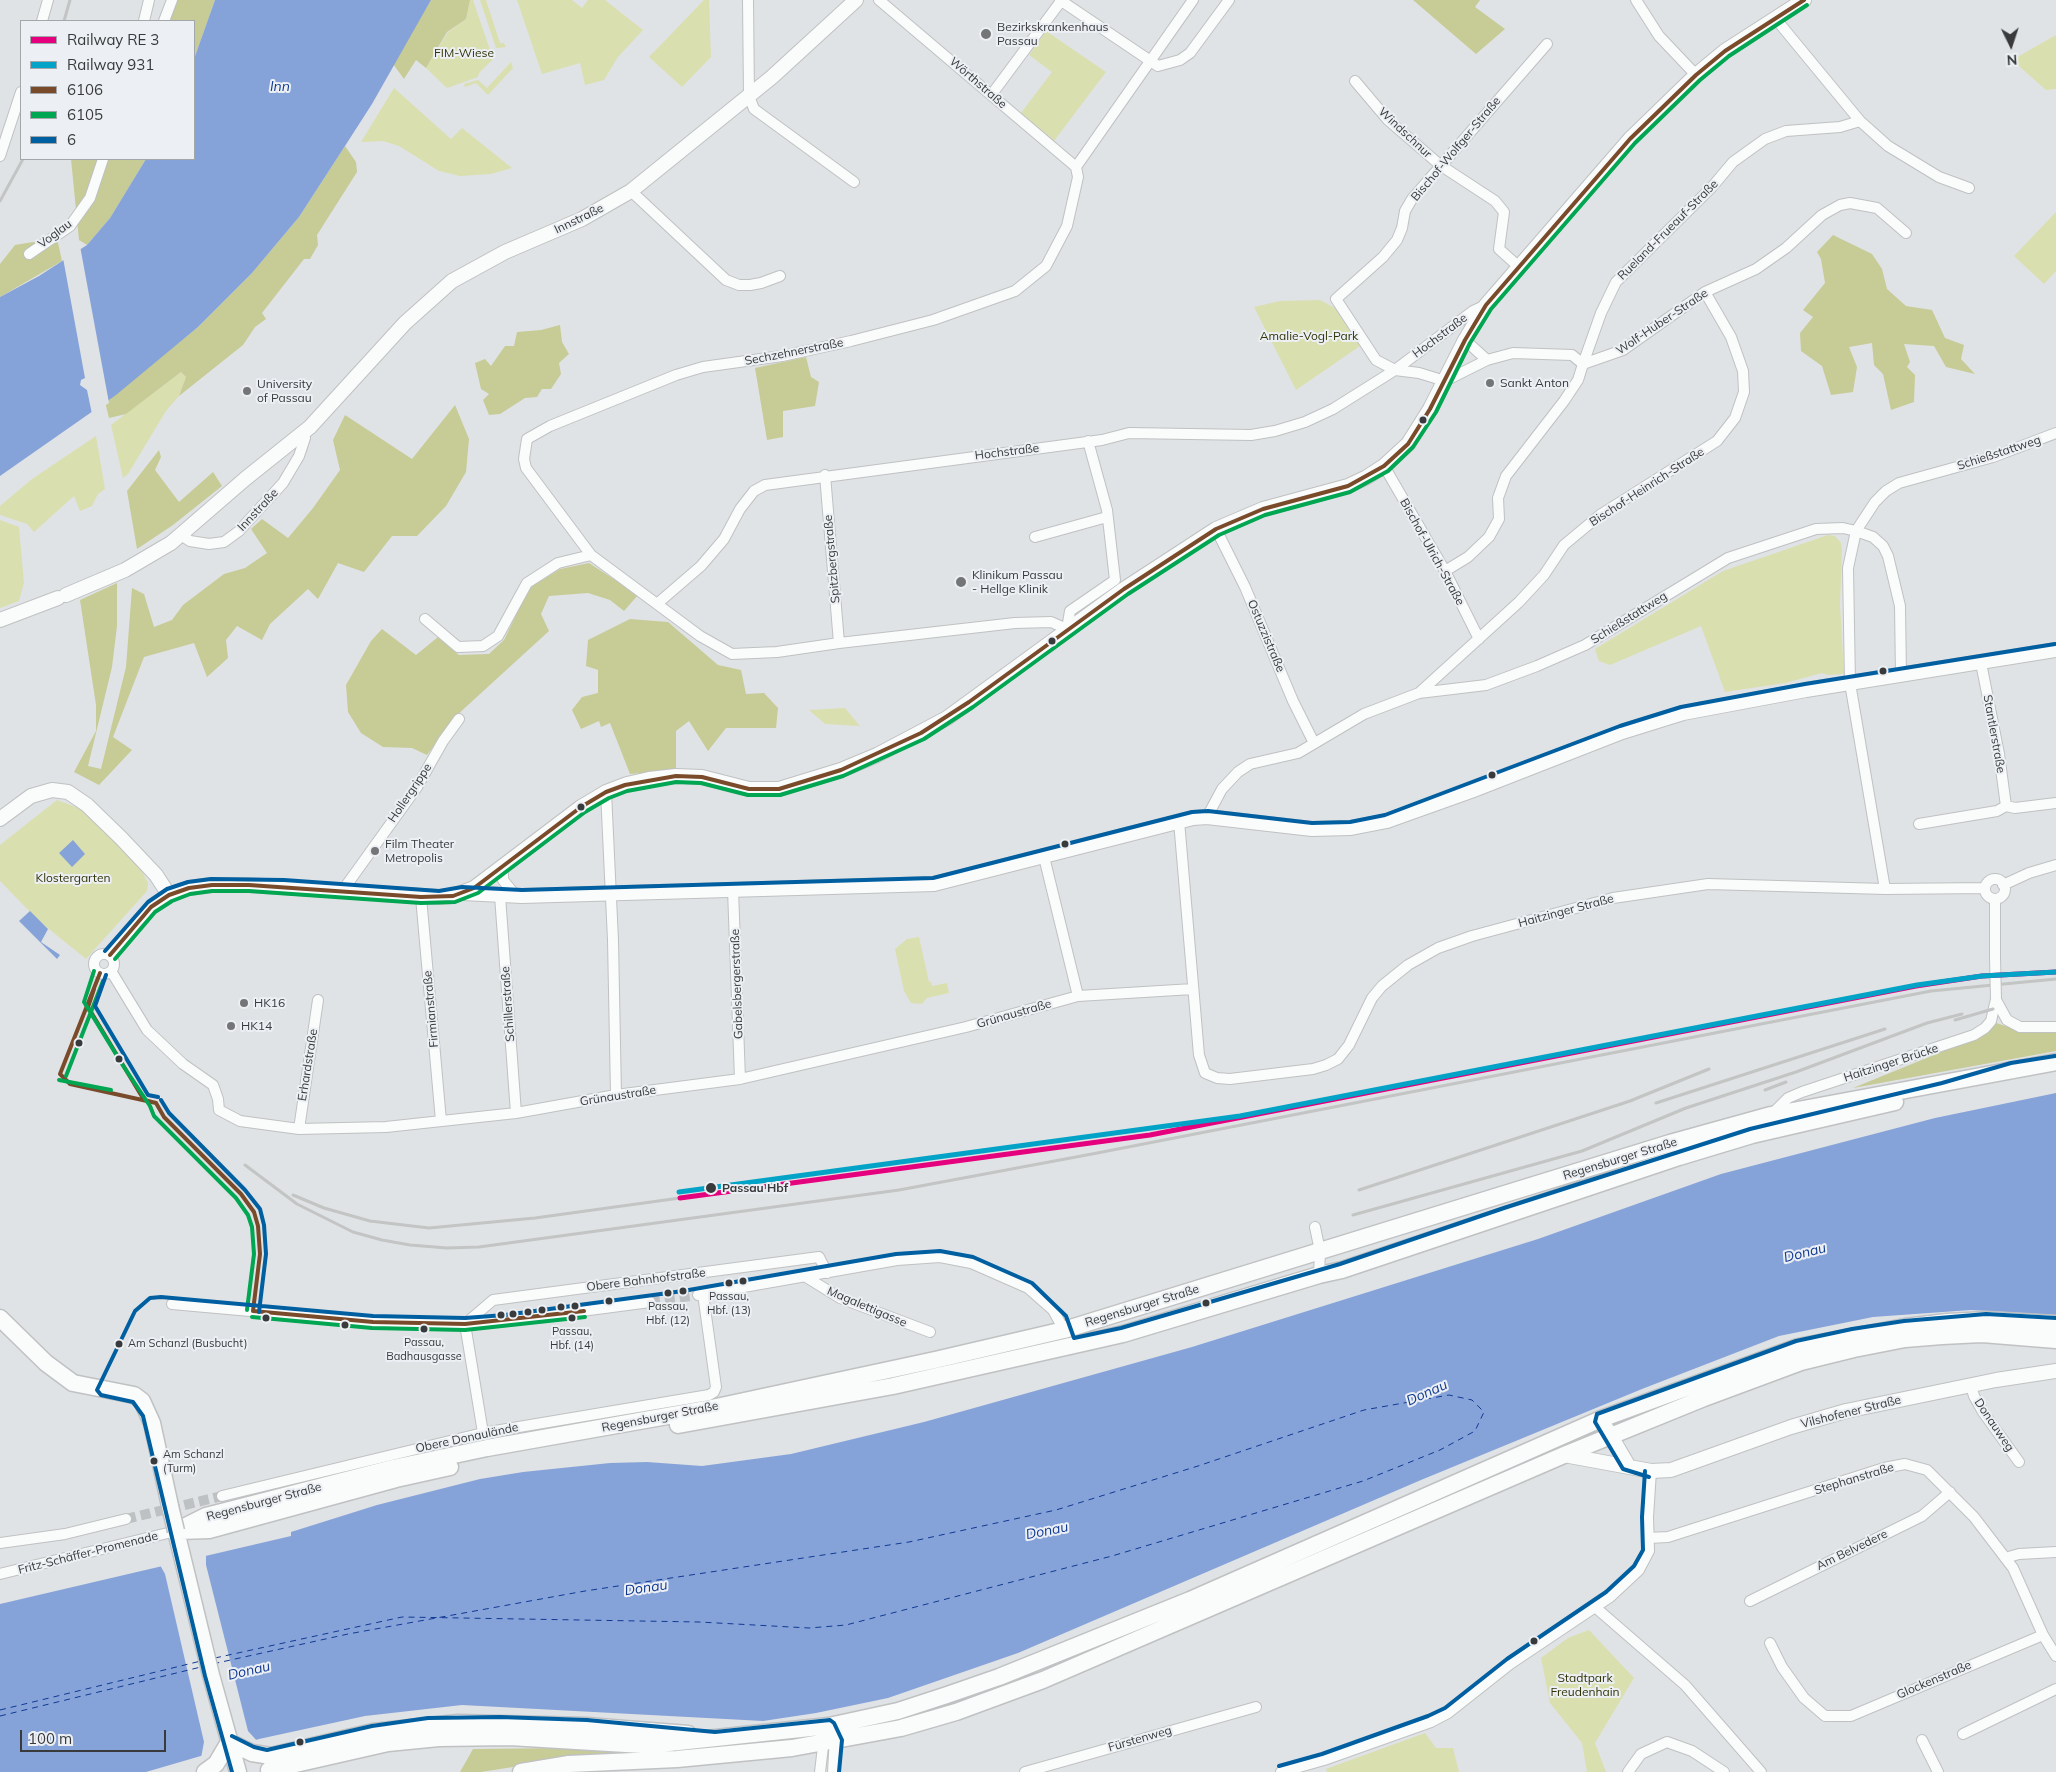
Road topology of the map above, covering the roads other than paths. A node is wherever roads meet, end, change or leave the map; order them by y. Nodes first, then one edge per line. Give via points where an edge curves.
1 (48, 0) edge
2 (149, 0) edge
3 (172, 0) edge
4 (748, 0) edge
5 (856, 0) edge
6 (879, 0) edge
7 (1060, 0) edge
8 (1194, 0) edge
9 (1229, 0) edge
10 (1636, 0) edge
11 (1804, 0) edge
12 (1775, 18) junction
13 (42, 20) edge
14 (144, 20) edge
15 (164, 20) edge
16 (1547, 44) dead end
17 (1150, 63) junction
18 (1696, 75) junction
19 (1355, 81) dead end
20 (992, 94) junction
21 (20, 95) edge
22 (749, 96) junction
23 (1860, 121) junction
24 (0, 156) edge
25 (103, 160) edge
26 (1440, 165) junction
27 (1076, 168) junction
28 (854, 182) dead end
29 (1969, 188) dead end
30 (631, 191) junction
31 (1906, 233) dead end
32 (29, 254) dead end
33 (1519, 267) junction
34 (780, 276) dead end
35 (1704, 292) junction
36 (1486, 305) junction
37 (1465, 340) junction
38 (1487, 360) junction
39 (1583, 364) junction
40 (1395, 370) junction
41 (1445, 381) junction
42 (304, 432) junction
43 (2056, 433) edge
44 (1088, 441) junction
45 (1384, 466) junction
46 (825, 475) junction
47 (1107, 517) junction
48 (1216, 529) junction
49 (1856, 531) junction
50 (181, 535) junction
51 (1035, 537) dead end
52 (591, 555) junction
53 (1445, 570) junction
54 (658, 603) junction
55 (425, 619) dead end
56 (0, 620) edge
57 (1067, 629) junction
58 (1479, 639) junction
59 (839, 643) junction
60 (2056, 650) edge
61 (1981, 663) junction
62 (1901, 676) junction
63 (1850, 683) junction
64 (1419, 693) junction
65 (459, 719) dead end
66 (1314, 743) junction
67 (606, 792) junction
68 (2056, 803) edge
69 (2006, 806) junction
70 (1207, 817) junction
71 (0, 819) edge
72 (1179, 821) junction
73 (1919, 824) dead end
74 (1044, 857) junction
75 (2056, 864) edge
76 (503, 866) junction
77 (2004, 885) junction
78 (1985, 888) junction
79 (1885, 889) junction
80 (343, 890) junction
81 (733, 890) junction
82 (462, 893) junction
83 (610, 894) junction
84 (169, 895) junction
85 (500, 896) junction
86 (516, 896) junction
87 (421, 897) junction
88 (1995, 901) junction
89 (113, 952) junction
90 (111, 971) junction
91 (1193, 989) junction
92 (1078, 996) junction
93 (1996, 999) junction
94 (318, 1000) dead end
95 (2056, 1027) edge
96 (2056, 1062) edge
97 (2013, 1068) junction
98 (740, 1079) junction
99 (616, 1095) junction
100 (516, 1113) junction
101 (1771, 1115) junction
102 (441, 1121) junction
103 (298, 1129) junction
104 (1752, 1135) junction
105 (1315, 1227) dead end
106 (1320, 1251) junction
107 (827, 1273) junction
108 (1319, 1275) junction
109 (806, 1277) junction
110 (650, 1302) tunnel mouth
111 (172, 1304) dead end
112 (0, 1318) edge
113 (465, 1324) junction
114 (2056, 1324) edge
115 (1064, 1330) junction
116 (930, 1332) dead end
117 (2056, 1340) edge
118 (1070, 1345) junction
119 (2056, 1371) edge
120 (1971, 1386) junction
121 (1601, 1419) junction
122 (653, 1424) junction
123 (483, 1433) junction
124 (1611, 1437) junction
125 (1564, 1455) junction
126 (2019, 1462) dead end
127 (1628, 1465) junction
128 (1651, 1471) junction
129 (1950, 1492) junction
130 (222, 1496) tunnel mouth
131 (126, 1519) tunnel mouth
132 (176, 1531) junction
133 (1648, 1538) junction
134 (0, 1543) edge
135 (2056, 1552) edge
136 (2005, 1558) junction
137 (0, 1574) edge
138 (1750, 1601) dead end
139 (1595, 1607) junction
140 (2043, 1635) junction
141 (1770, 1643) dead end
142 (2056, 1656) edge
143 (2056, 1689) edge
144 (1256, 1707) dead end
145 (829, 1726) junction
146 (1963, 1734) dead end
147 (1922, 1740) dead end
148 (229, 1742) junction
149 (829, 1742) junction
150 (714, 1746) junction
151 (270, 1770) dead end
152 (205, 1772) edge
153 (238, 1772) edge
154 (521, 1772) edge
155 (820, 1772) edge
156 (833, 1772) edge
157 (1025, 1772) edge
158 (1281, 1772) edge
159 (1628, 1772) edge
160 (1724, 1772) edge
161 (1761, 1772) edge
162 (1938, 1772) edge

1 - 13 street
2 - 14 street
3 - 15 street
4 - 22 street
5 - 22 street, Innstraße
6 - 20 street, Wörthstraße
7 - 17 street
7 - 20 street
8 - 17 street
9 - 17 street via 1190,53 1169,64 1158,66
10 - 18 street via 1659,36
11 - 12 street
12 - 18 street
12 - 23 street
16 - 26 street, Bischof-Wolfger-Straße
17 - 27 street
18 - 33 street via 1630,139
19 - 26 street, Windschnur via 1388,120
20 - 27 street, Wörthstraße
21 - 24 street
22 - 28 street via 754,108
22 - 30 street, Innstraße
23 - 29 street via 1888,146 1939,177
23 - 39 street, Rueland-Frueauf-Straße via 1840,127 1786,131 1764,139 1733,162 1616,282
25 - 32 street, Voglau via 90,198 70,226
26 - 33 street, Windschnur via 1495,202 1504,212 1499,249
26 - 40 street, Bischof-Wolfger-Straße via 1405,211 1396,240 1336,299 1376,360
27 - 52 street, Sechzehnerstraße via 1078,177 1067,226 1046,266 1015,291 933,320 851,341 676,374 550,426 527,439 526,468
30 - 34 street via 726,280 750,285
30 - 42 street, Innstraße via 582,219 505,252 452,281 405,323
31 - 35 street, Wolf-Huber-Straße via 1877,208 1850,203 1840,205 1822,215 1786,248 1756,269
33 - 36 street
35 - 39 street, Wolf-Huber-Straße via 1623,350
35 - 58 street, Bischof-Heinrich-Straße via 1731,337 1742,371 1744,392 1735,418 1717,442 1600,515 1564,545 1544,575
36 - 37 street
36 - 40 street, Hochstraße via 1473,311
37 - 38 street
37 - 41 street
38 - 39 street via 1514,353 1550,353 1572,355
38 - 41 street
39 - 53 street via 1578,380 1564,401 1506,476 1498,498 1499,519 1489,537 1468,557
40 - 41 street, Hochstraße
40 - 44 street, Hochstraße via 1333,409 1276,431 1251,435 1129,432
41 - 45 street via 1408,444
42 - 50 street, Innstraße
42 - 50 street, Innstraße via 299,456 282,483 240,531 224,542 209,544 190,541
43 - 49 street, Schießstattweg via 1993,457 1899,483 1875,502
44 - 46 street, Hochstraße
44 - 47 street
45 - 48 street via 1348,486 1263,508
45 - 53 street, Bischof-Ulrich-Straße
46 - 54 street, Hochstraße via 765,485 754,491 718,546
46 - 59 street, Spitzbergstraße
47 - 51 street
47 - 57 street via 1114,580 1070,611
48 - 57 street
48 - 66 street, Ostuzzistraße
49 - 62 street via 1873,537 1888,556 1900,606
49 - 63 street via 1848,568
49 - 64 street, Schießstattweg via 1835,527 1816,529 1728,558 1585,645 1486,684
50 - 56 street, Innstraße via 125,570
52 - 54 street, Sechzehnerstraße
52 - 55 street via 558,563 527,583 498,636 483,646 458,647
53 - 58 street, Bischof-Ulrich-Straße
54 - 59 street, Sechzehnerstraße via 700,636 732,654 777,652
57 - 59 street, Sechzehnerstraße via 1050,622 1016,623
57 - 67 street via 947,718 900,744 841,770 764,790 702,777 676,776 649,779
58 - 64 street, Bischof-Heinrich-Straße
60 - 61 street
61 - 62 street
61 - 69 street, Stantlerstraße
62 - 63 street
63 - 70 street via 1662,719 1471,791 1367,826 1312,829
63 - 79 street
64 - 66 street, Schießstattweg via 1364,714
65 - 80 street, Hollergrippe via 417,787
66 - 70 street, Schießstattweg via 1298,753 1250,764 1238,772 1222,789
67 - 76 street via 564,819
67 - 83 street
68 - 69 street via 2016,808
69 - 73 street via 1997,811
70 - 72 street
71 - 84 street via 31,796 52,790 68,792 121,838 156,875
72 - 74 street
72 - 91 street
74 - 81 street via 934,884
74 - 92 street
75 - 77 street via 2029,872
76 - 82 street
76 - 86 street via 503,880
77 - 78 street via 1993,880
77 - 88 street via 2003,894
78 - 79 street, Haitzinger Straße
78 - 88 street
79 - 91 street, Haitzinger Straße via 1708,884 1613,898 1490,931 1438,948 1408,965 1372,998 1349,1045 1338,1059 1313,1069 1230,1079 1205,1073 1199,1055
80 - 84 street via 212,885
80 - 87 street
81 - 83 street
81 - 98 street, Gabelsbergerstraße
82 - 85 street
82 - 87 street
83 - 86 street
83 - 99 street
84 - 89 street via 135,924
85 - 86 street
85 - 100 street, Schillerstraße
87 - 102 street, Firmianstraße
88 - 93 street, Haitzinger Brücke, bridge
89 - 90 street
89 - 90 street via 98,955 93,964 100,973
90 - 103 street, Grünaustraße via 147,1030 183,1064 213,1085 218,1095 219,1110 240,1121
91 - 92 street, Grünaustraße
92 - 98 street, Grünaustraße via 966,1027
93 - 95 street, Haitzinger Brücke via 2006,1020 2020,1027
93 - 101 street, Haitzinger Brücke via 1994,1014 1985,1028 1974,1035 1802,1092 1788,1098
94 - 103 street, Erhardstraße
96 - 97 main road, Regensburger Straße
97 - 101 main road, Regensburger Straße
97 - 104 main road, Regensburger Straße via 1944,1089
98 - 99 street, Grünaustraße
99 - 100 street, Grünaustraße
100 - 102 street, Grünaustraße
101 - 104 main road
101 - 106 main road, Regensburger Straße
102 - 103 street, Grünaustraße
104 - 108 main road, Regensburger Straße
105 - 106 street
106 - 108 street
106 - 115 main road, Regensburger Straße
107 - 109 street
107 - 113 street, Obere Bahnhofstraße via 819,1257 506,1298 493,1300
107 - 115 street via 896,1260 940,1257 971,1263 1028,1288 1053,1310
108 - 118 main road, Regensburger Straße via 1122,1334
109 - 116 street, Magalettigasse via 840,1298
109 - 123 street, Obere Donaulände via 700,1295 716,1385 714,1392 706,1396
110 - 113 street
111 - 113 street via 373,1322
112 - 132 main road, bridge via 46,1363 73,1383 137,1396 145,1405
113 - 123 street
114 - 121 main road via 1987,1320 1905,1326 1853,1335 1798,1347
115 - 118 main road
115 - 122 main road, Regensburger Straße
117 - 124 main road via 1972,1335 1905,1339 1854,1349 1801,1362
118 - 122 main road, Regensburger Straße via 893,1386
119 - 120 street, Vilshofener Straße
120 - 126 street, Donauweg via 1983,1412
120 - 128 street, Vilshofener Straße via 1846,1411 1791,1427 1686,1466
121 - 124 street
121 - 145 main road via 1190,1600 999,1677 898,1711
122 - 132 main road, Regensburger Straße via 396,1479 209,1530
123 - 130 street, Obere Donaulände
124 - 125 main road
124 - 127 street
125 - 127 street, Vilshofener Straße
125 - 149 main road via 1026,1687 901,1728
127 - 128 street, Vilshofener Straße
128 - 133 street
129 - 133 street, Stephanstraße via 1928,1470 1905,1464 1668,1537
129 - 136 street, Stephanstraße
129 - 138 street, Am Belvedere via 1922,1516
131 - 134 street via 65,1534
132 - 137 street, Fritz-Schäffer-Promenade
132 - 148 main road
133 - 139 street via 1649,1551 1639,1570
135 - 136 street
136 - 140 street, Stephanstraße via 2013,1568
139 - 158 street via 1431,1722
139 - 161 street via 1685,1685
140 - 141 street, Glockenstraße via 1850,1716 1824,1716 1804,1698
140 - 142 street, Stephanstraße
143 - 146 street
144 - 157 street, Fürstenweg
145 - 149 street
145 - 150 main road
147 - 162 street
148 - 150 main road via 267,1756 373,1732 428,1724 492,1723 587,1726
148 - 152 main road via 214,1766
148 - 153 main road
149 - 150 main road via 792,1748
149 - 155 street
149 - 156 street
150 - 151 main road via 510,1737 439,1738 388,1743
150 - 154 main road via 677,1759 569,1764
159 - 160 street via 1641,1754 1667,1742 1692,1751

